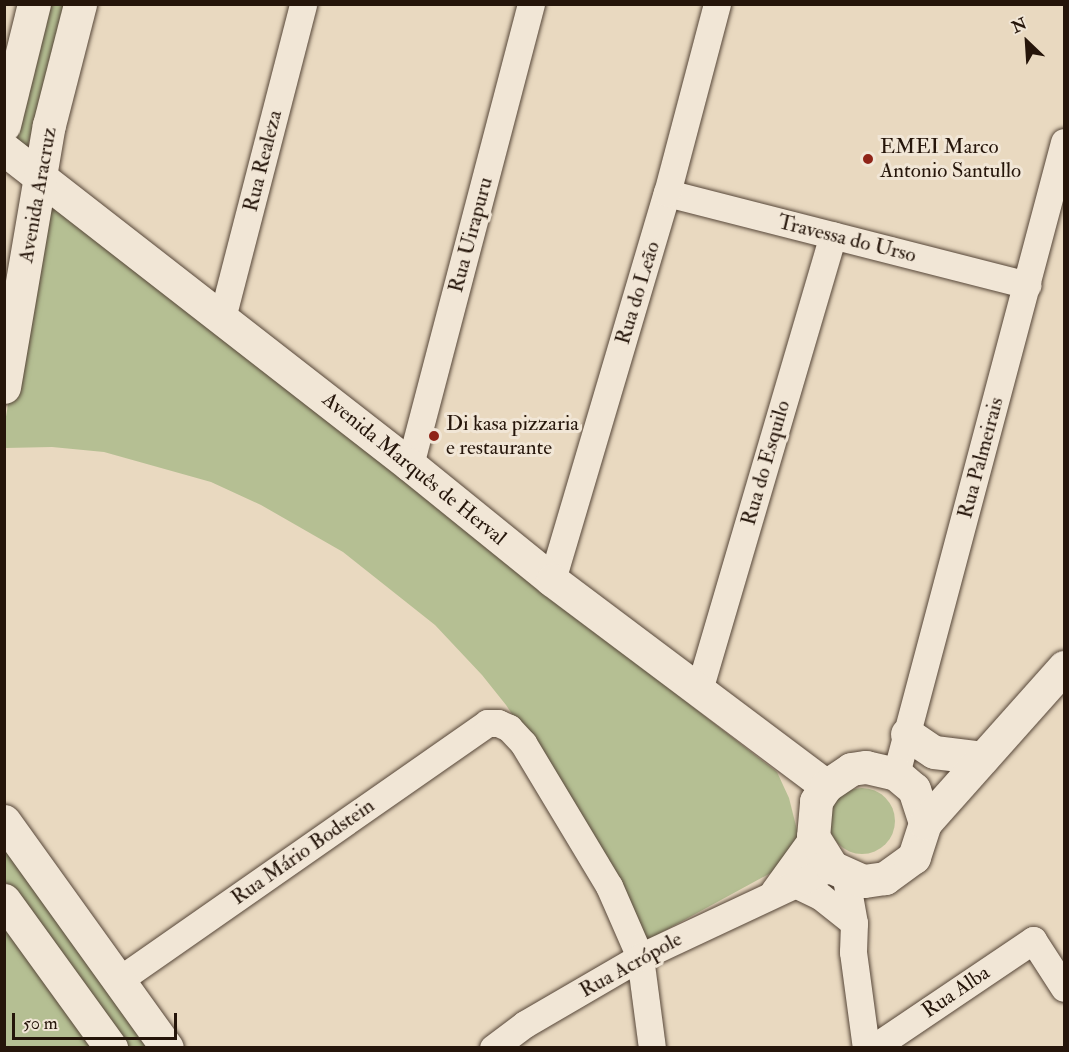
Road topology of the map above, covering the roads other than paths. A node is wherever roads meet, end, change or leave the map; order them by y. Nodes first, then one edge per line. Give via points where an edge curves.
1 (34, 4) edge
2 (80, 4) edge
3 (303, 4) edge
4 (531, 4) edge
5 (717, 4) edge
6 (4, 125) edge
7 (1065, 142) edge
8 (4, 149) edge
9 (41, 178) junction
10 (1060, 178) edge
11 (667, 193) junction
12 (833, 236) junction
13 (1027, 285) junction
14 (222, 318) junction
15 (4, 387) edge
16 (410, 465) junction
17 (552, 580) junction
18 (1065, 667) edge
19 (699, 690) junction
20 (907, 734) junction
21 (983, 758) junction
22 (896, 774) junction
23 (826, 786) junction
24 (4, 821) edge
25 (925, 823) junction
26 (813, 837) junction
27 (838, 870) junction
28 (885, 878) junction
29 (784, 888) junction
30 (4, 900) edge
31 (854, 923) junction
32 (640, 957) junction
33 (119, 981) junction
34 (1065, 988) edge
35 (873, 1043) edge
36 (111, 1047) edge
37 (166, 1047) edge
38 (493, 1047) edge
39 (652, 1047) edge

1 - 6 street
2 - 9 street, Avenida Aracruz via 49,125
3 - 14 street, Rua Realeza
4 - 16 street, Rua Uirapuru
5 - 11 street, Rua do Leão
7 - 10 street, Rua Palmeirais
8 - 9 street, Avenida Marquês de Herval
9 - 14 street, Avenida Marquês de Herval
9 - 15 street, Avenida Aracruz
10 - 13 street, Rua Palmeirais
11 - 12 street, Travessa do Urso
11 - 17 street, Rua do Leão
12 - 13 street, Travessa do Urso
12 - 19 street, Rua do Esquilo
13 - 20 street, Rua Palmeirais
14 - 16 street, Avenida Marquês de Herval
16 - 17 street, Avenida Marquês de Herval
17 - 19 street, Avenida Marquês de Herval
18 - 21 street
19 - 23 street, Avenida Marquês de Herval
20 - 21 street via 934,752
20 - 22 street, Rua Palmeirais
21 - 25 street
22 - 23 street via 859,768
22 - 25 street via 914,789
23 - 26 street via 816,801
24 - 33 street
25 - 28 street via 914,857
26 - 27 street
26 - 29 street, Rua Acrópole
27 - 28 street via 863,881
27 - 29 street, Rua Acrópole
27 - 31 street
28 - 31 street
29 - 31 street via 820,896
29 - 32 street, Rua Acrópole
30 - 36 street
31 - 35 street via 854,952
32 - 33 street, Rua Mário Bodstein via 609,886 523,743 509,728 487,723
32 - 38 street, Rua Acrópole
32 - 39 street
33 - 37 street
34 - 35 street, Rua Alba via 1033,940

